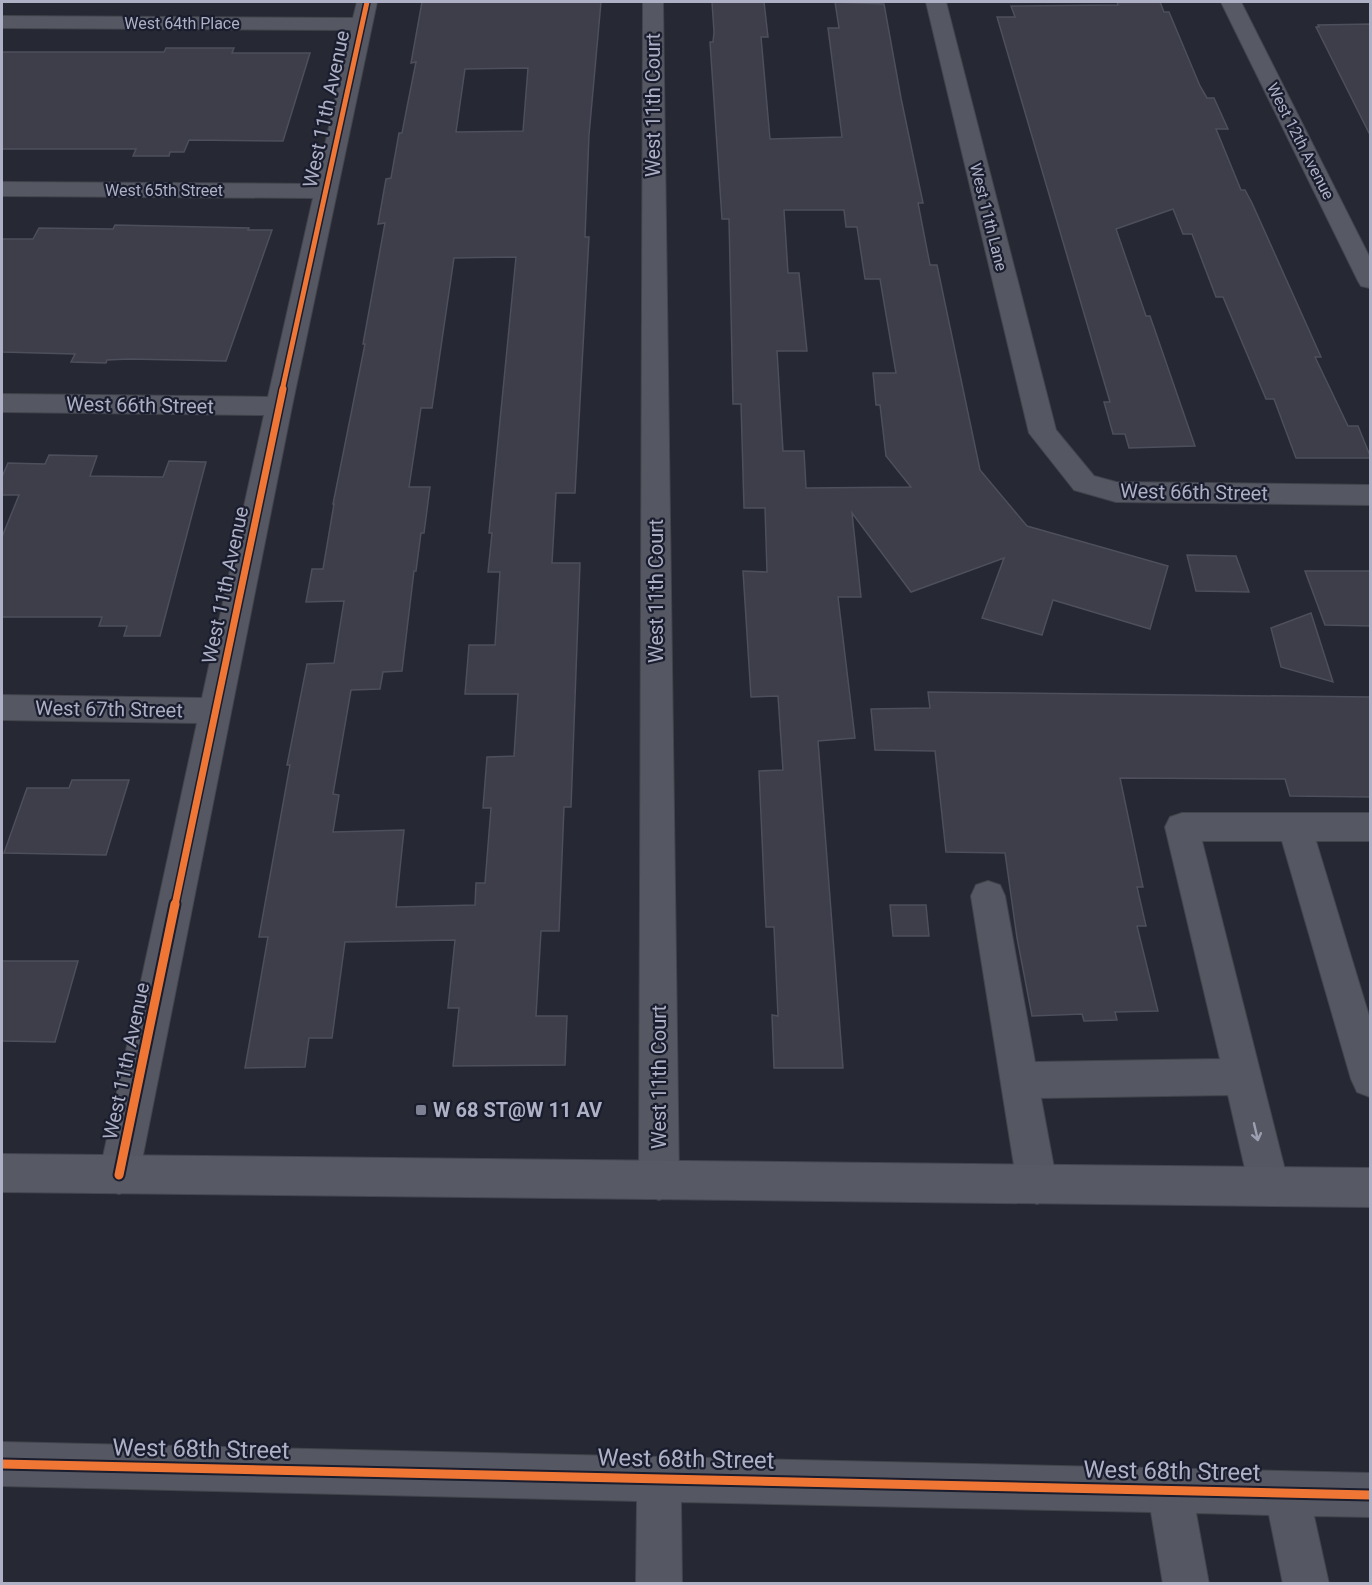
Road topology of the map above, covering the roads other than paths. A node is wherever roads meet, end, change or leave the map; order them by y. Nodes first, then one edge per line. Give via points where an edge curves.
1 (653, 2) edge
2 (936, 2) edge
3 (1231, 2) edge
4 (364, 13) edge
5 (2, 22) edge
6 (2, 189) edge
7 (326, 191) junction
8 (1371, 281) edge
9 (2, 403) edge
10 (279, 406) junction
11 (1043, 433) joint
12 (1371, 495) edge
13 (2, 707) edge
14 (216, 711) junction
15 (1295, 827) junction
16 (1371, 827) edge
17 (988, 896) dead end
18 (1364, 1034) edge
19 (1243, 1077) junction
20 (1371, 1079) edge
21 (1020, 1080) junction
22 (2, 1173) edge
23 (119, 1175) junction
24 (659, 1181) junction
25 (1038, 1184) junction
26 (1269, 1186) junction
27 (1371, 1188) edge
28 (2, 1464) edge
29 (659, 1478) junction
30 (1169, 1490) junction
31 (1287, 1492) junction
32 (1371, 1495) edge
33 (659, 1584) edge
34 (1186, 1584) edge
35 (1306, 1584) edge

1 - 24 street, West 11th Court
2 - 11 street, West 11th Lane
3 - 8 main road, West 12th Avenue
4 - 5 street, West 64th Place
4 - 7 street, West 11th Avenue
6 - 7 street, West 65th Street
7 - 10 street, West 11th Avenue
9 - 10 street, West 66th Street
10 - 14 street, West 11th Avenue
11 - 12 street, West 66th Street via 1083,483 1116,492
13 - 14 street, West 67th Street
14 - 23 street, West 11th Avenue
15 - 16 street
15 - 18 street
15 - 19 street via 1182,827
17 - 21 street
18 - 20 street
19 - 21 street
19 -> 26 street
21 - 25 street
22 - 23 main road
23 - 24 main road
24 - 25 main road
25 - 26 main road
26 - 27 main road
28 - 29 street, West 68th Street
29 - 30 street, West 68th Street
29 - 33 street
30 - 31 street, West 68th Street
30 - 34 street
31 - 32 street, West 68th Street
31 - 35 street

